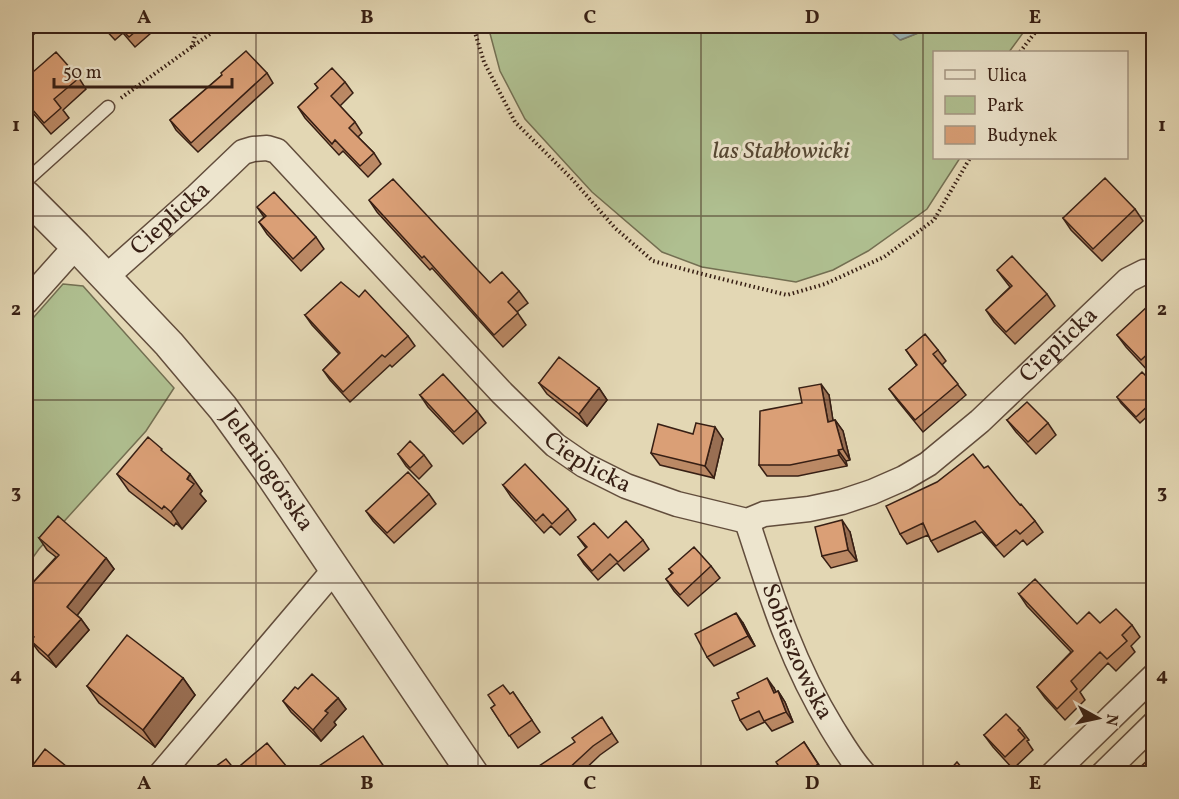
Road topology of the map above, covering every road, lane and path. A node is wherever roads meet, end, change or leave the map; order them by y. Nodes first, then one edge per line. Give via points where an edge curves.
1 (200, 26) edge
2 (221, 26) edge
3 (473, 26) edge
4 (1040, 26) edge
5 (192, 47) junction
6 (1021, 51) edge
7 (108, 107) joint
8 (969, 159) edge
9 (26, 181) edge
10 (26, 196) edge
11 (76, 246) junction
12 (1154, 274) edge
13 (106, 277) junction
14 (26, 302) edge
15 (747, 521) junction
16 (335, 569) junction
17 (1154, 676) edge
18 (1154, 724) edge
19 (161, 774) edge
20 (473, 774) edge
21 (864, 774) edge
22 (1053, 774) edge
23 (1103, 774) edge

1 - 5 path
2 - 5 path
3 - 8 path via 484,62 515,122 615,228 653,261 786,295 825,284 884,257 934,220
4 - 6 path
5 - 7 path
7 - 9 lane
10 - 11 street, Jeleniogórska
11 - 13 street, Jeleniogórska
11 - 14 street
12 - 15 street, Cieplicka via 1144,272 1125,282 980,421 928,464 893,483 842,502 764,514
13 - 15 street, Cieplicka via 243,152 277,150 555,446 626,486 676,504
13 - 16 street, Jeleniogórska via 223,408
15 - 21 street, Sobieszowska via 797,664 823,713
16 - 19 street
16 - 20 street, Jeleniogórska
17 - 22 street
18 - 23 street

